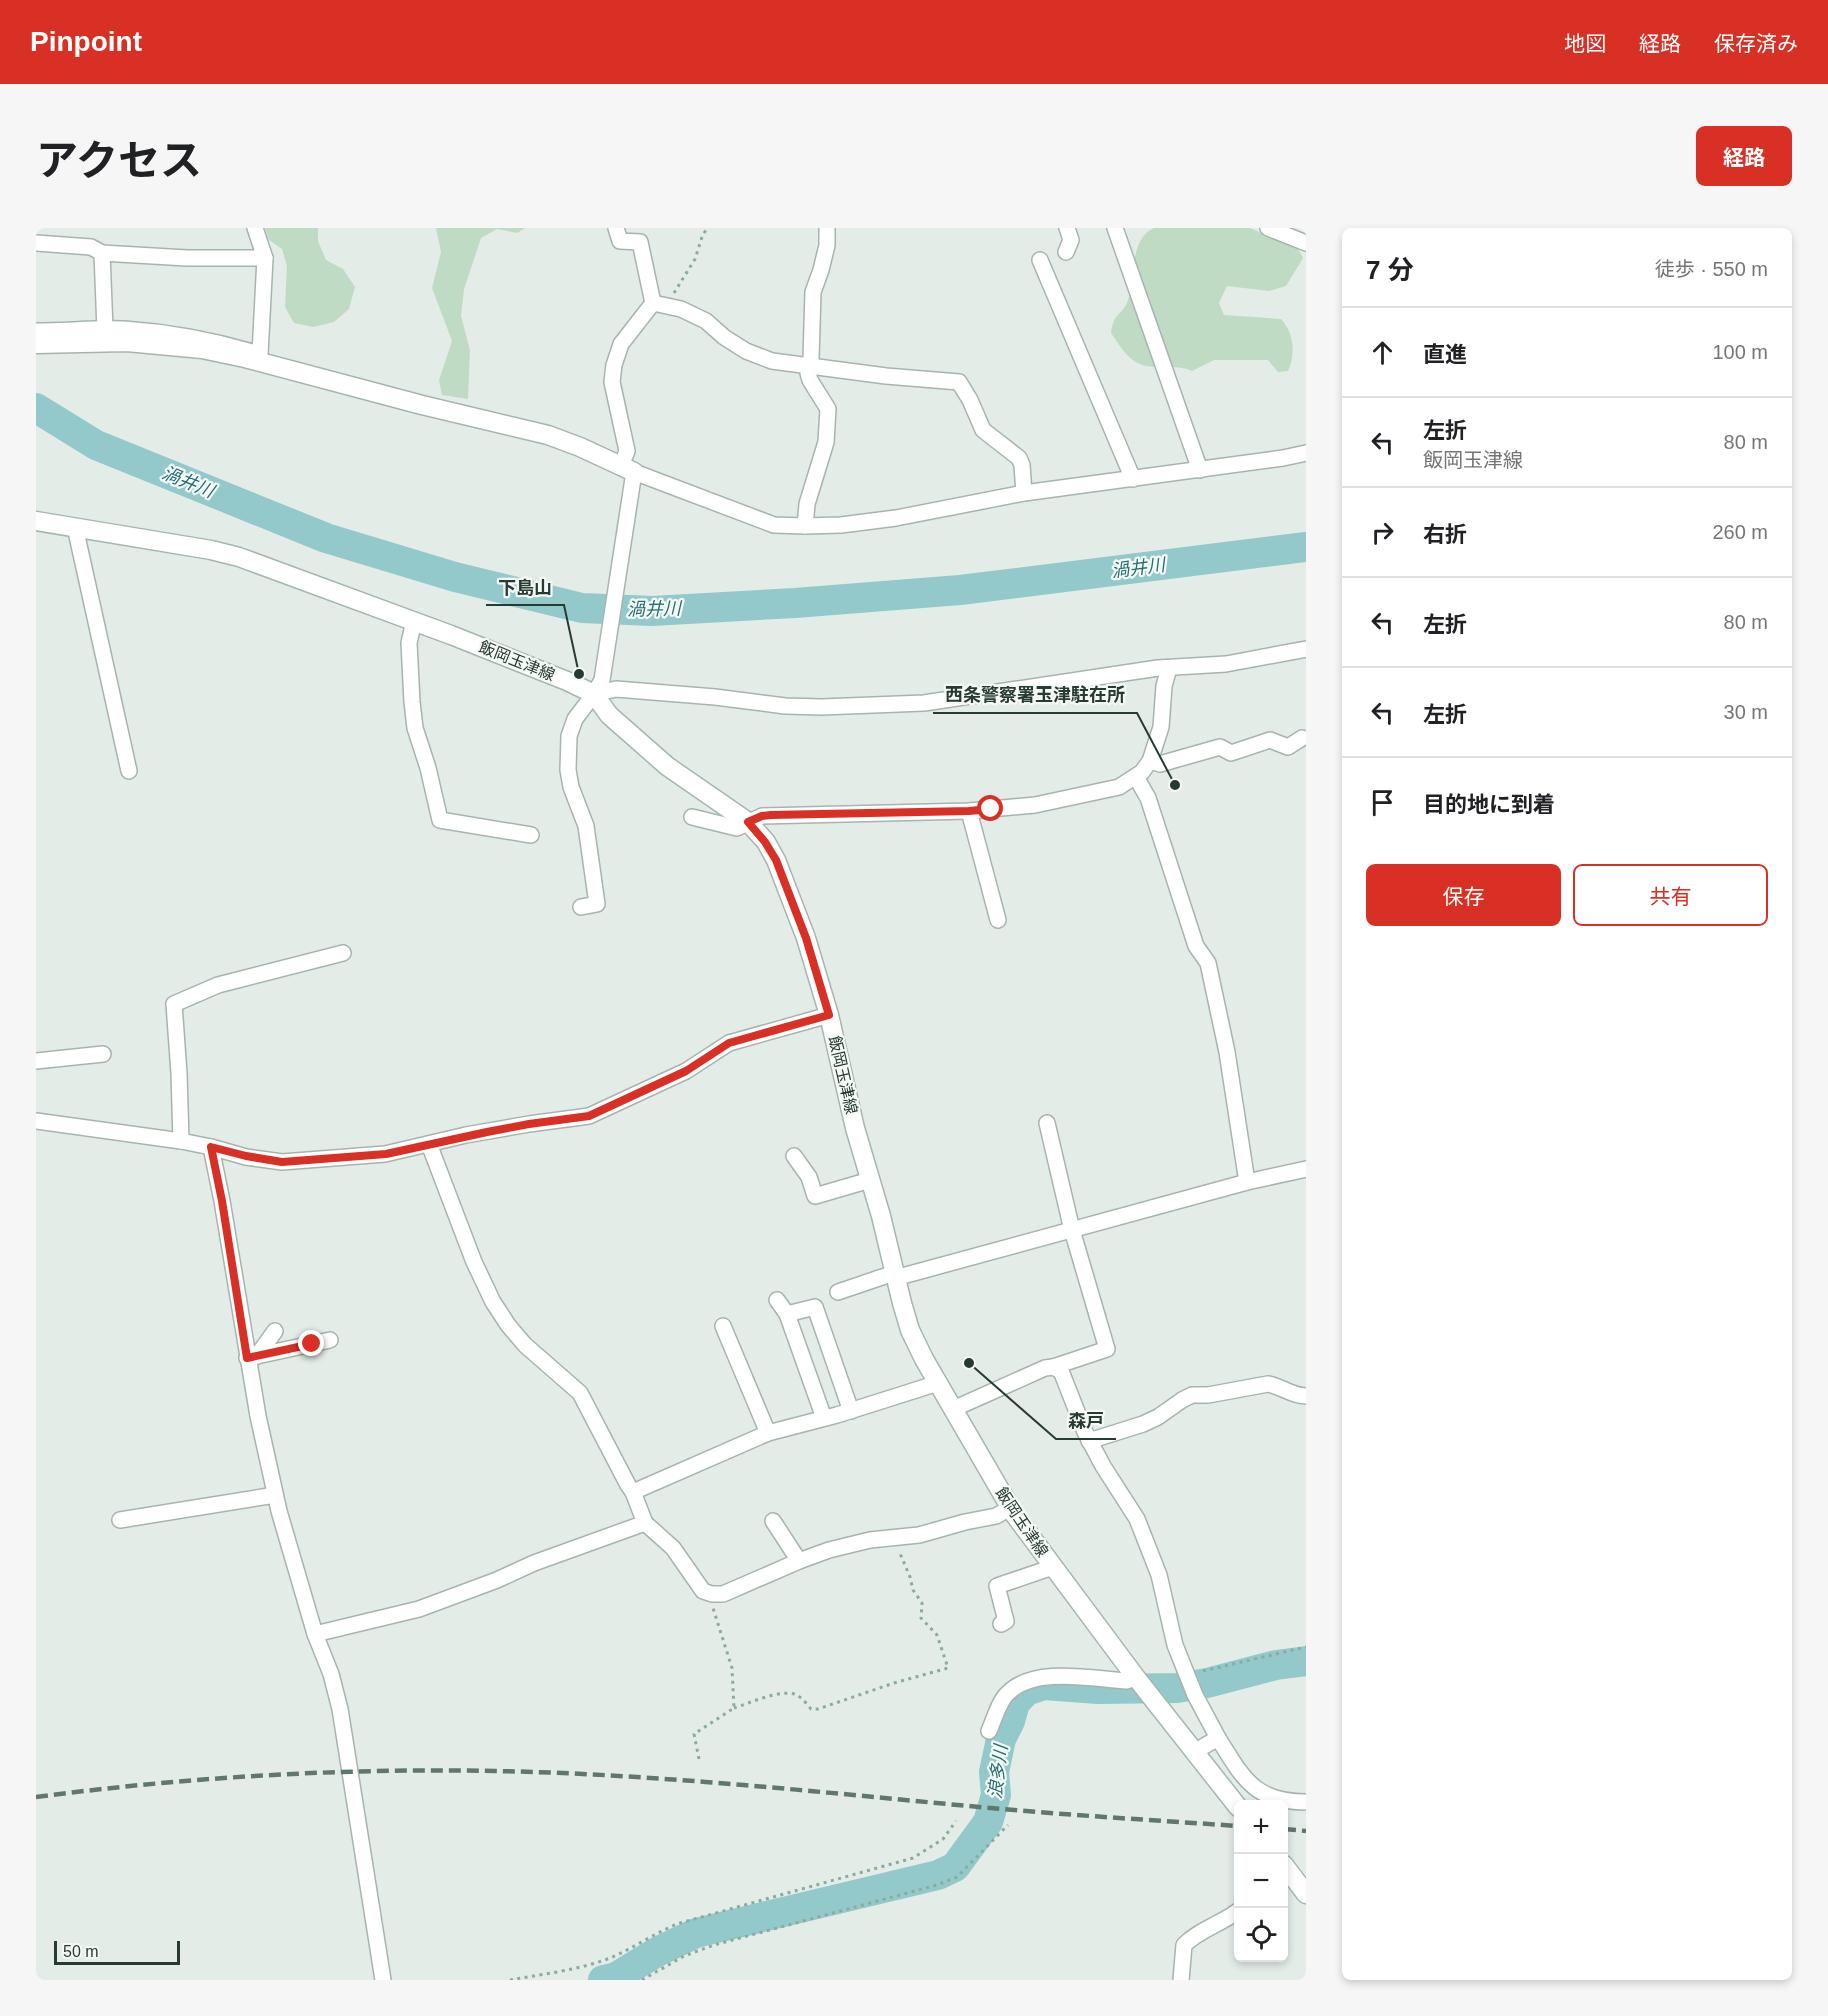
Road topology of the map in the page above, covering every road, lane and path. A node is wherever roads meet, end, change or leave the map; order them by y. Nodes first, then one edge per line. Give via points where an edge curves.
1 (255, 228) edge
2 (616, 228) edge
3 (707, 228) edge
4 (827, 228) edge
5 (1085, 228) edge
6 (1114, 228) edge
7 (1268, 228) edge
8 (1069, 231) edge
9 (1283, 231) edge
10 (36, 243) edge
11 (1306, 243) edge
12 (1066, 252) dead end
13 (102, 254) junction
14 (265, 258) junction
15 (1040, 260) dead end
16 (660, 305) junction
17 (105, 330) junction
18 (36, 331) edge
19 (36, 344) edge
20 (260, 354) junction
21 (809, 366) junction
22 (296, 372) junction
23 (1306, 453) edge
24 (627, 469) junction
25 (1200, 470) junction
26 (1133, 479) junction
27 (1024, 493) junction
28 (36, 521) edge
29 (806, 526) junction
30 (75, 527) junction
31 (414, 621) junction
32 (1306, 649) edge
33 (1169, 668) junction
34 (598, 687) junction
35 (1302, 738) dead end
36 (1150, 761) junction
37 (129, 771) dead end
38 (1136, 777) junction
39 (969, 811) junction
40 (692, 817) dead end
41 (748, 822) junction
42 (531, 836) dead end
43 (581, 907) dead end
44 (998, 920) dead end
45 (343, 953) dead end
46 (829, 1015) junction
47 (103, 1054) dead end
48 (36, 1061) edge
49 (36, 1121) edge
50 (1047, 1123) dead end
51 (181, 1141) junction
52 (429, 1144) junction
53 (211, 1147) junction
54 (794, 1156) dead end
55 (1306, 1169) edge
56 (870, 1180) junction
57 (1247, 1182) junction
58 (1072, 1230) junction
59 (895, 1276) junction
60 (838, 1292) dead end
61 (777, 1300) dead end
62 (787, 1314) junction
63 (723, 1326) dead end
64 (275, 1331) dead end
65 (330, 1340) dead end
66 (252, 1357) junction
67 (1053, 1367) junction
68 (938, 1383) junction
69 (1306, 1396) edge
70 (952, 1409) junction
71 (851, 1410) junction
72 (824, 1418) junction
73 (768, 1433) junction
74 (1089, 1441) junction
75 (633, 1492) junction
76 (275, 1495) junction
77 (1010, 1508) junction
78 (120, 1520) dead end
79 (773, 1521) dead end
80 (645, 1523) junction
81 (898, 1537) junction
82 (799, 1561) junction
83 (1053, 1567) junction
84 (712, 1594) junction
85 (1001, 1624) dead end
86 (315, 1634) junction
87 (1306, 1647) edge
88 (1136, 1677) junction
89 (1188, 1677) junction
90 (734, 1708) junction
91 (989, 1731) dead end
92 (1218, 1738) junction
93 (1194, 1752) junction
94 (699, 1759) dead end
95 (1234, 1801) edge
96 (1306, 1802) edge
97 (956, 1821) dead end
98 (1008, 1826) dead end
99 (1288, 1870) edge
100 (1306, 1894) edge
101 (1234, 1914) edge
102 (383, 1980) edge
103 (510, 1980) edge
104 (642, 1980) edge
105 (1181, 1980) edge

1 - 14 street
2 - 16 street via 620,241 640,242
3 - 16 path via 695,259
4 - 21 street via 827,245 813,292
5 - 8 street
6 - 25 street
7 - 9 street
8 - 12 street via 1071,240
9 - 11 street
10 - 13 street via 91,247
13 - 14 street
13 - 17 street
14 - 20 street
15 - 26 street
16 - 21 street via 681,309 706,321 746,351 772,361
16 - 24 street via 621,344 614,365 614,391
17 - 18 street
17 - 20 street via 180,335
19 - 22 main road via 164,344
20 - 22 street
21 - 27 street via 959,382 983,430 1019,458
21 - 29 street via 810,380 828,409 826,442 807,504
22 - 24 main road via 548,435
23 - 25 street
24 - 29 street via 774,525
24 - 34 street via 620,560
25 - 26 street
26 - 27 street
27 - 29 street via 896,518
28 - 30 main road, 飯岡玉津線
30 - 31 main road, 飯岡玉津線 via 239,557
30 - 37 street
31 - 34 main road, 飯岡玉津線 via 567,681
31 - 42 street via 409,643 415,728 429,768 440,820
32 - 33 street via 1226,664
33 - 34 street via 924,704 785,706
33 - 36 street via 1161,727
34 - 41 main road, 飯岡玉津線 via 609,715 667,766
34 - 43 street via 575,719 569,736 568,770 586,826 597,904
35 - 36 street via 1288,747 1270,740 1231,753 1220,747 1160,764
36 - 38 street
38 - 39 street via 1119,787 1035,805
38 - 57 street via 1148,798 1196,946 1208,963 1227,1052
39 - 41 street via 771,815
39 - 44 street
40 - 41 street via 737,828
41 - 46 main road, 飯岡玉津線 via 776,860 806,938
45 - 51 street via 218,985 174,1004
46 - 52 street via 729,1043 686,1071 589,1116
46 - 56 main road, 飯岡玉津線
47 - 48 street
49 - 51 street
50 - 58 street
51 - 53 street
52 - 53 street via 386,1154 282,1162
52 - 75 street via 493,1302 525,1345 580,1393
53 - 66 street
54 - 56 street via 809,1177 815,1196
55 - 57 street
56 - 59 main road, 飯岡玉津線
57 - 58 street
58 - 59 street
58 - 67 street via 1107,1349
59 - 60 street
59 - 68 main road, 飯岡玉津線 via 910,1330
61 - 62 street
62 - 71 street via 815,1306
62 - 72 street
63 - 73 street
64 - 66 street
65 - 66 street
66 - 76 street via 258,1416
67 - 70 street
67 - 74 street via 1061,1371
68 - 70 main road, 飯岡玉津線
68 - 71 street
69 - 74 street via 1268,1384 1192,1395 1143,1424
70 - 77 main road, 飯岡玉津線
71 - 72 street
72 - 73 street
73 - 75 street
74 - 89 street via 1137,1519 1150,1549 1175,1646
75 - 80 street
76 - 78 street
76 - 86 street
77 - 81 street via 996,1516
77 - 83 main road, 飯岡玉津線
79 - 82 street
80 - 84 street via 672,1548 703,1591
80 - 86 street via 419,1609
81 - 82 street via 870,1540
81 - 90 path via 898,1550 922,1603 921,1618 937,1635 948,1668 818,1709 811,1709 790,1693
82 - 84 street via 723,1594
83 - 85 street via 997,1586 1006,1621
83 - 88 main road, 飯岡玉津線
84 - 90 path via 712,1607 732,1668
86 - 102 street via 340,1709
87 - 89 path
88 - 91 street via 1127,1681 1038,1677 1006,1694
88 - 93 main road, 飯岡玉津線
89 - 92 street
90 - 94 path via 694,1734
92 - 93 street
92 - 96 street via 1256,1790 1277,1799
93 - 95 main road, 飯岡玉津線
97 - 103 path via 943,1839 913,1858 680,1923 608,1958
98 - 104 path via 957,1877 714,1945 684,1956
99 - 100 main road
101 - 105 street via 1194,1935 1184,1945

